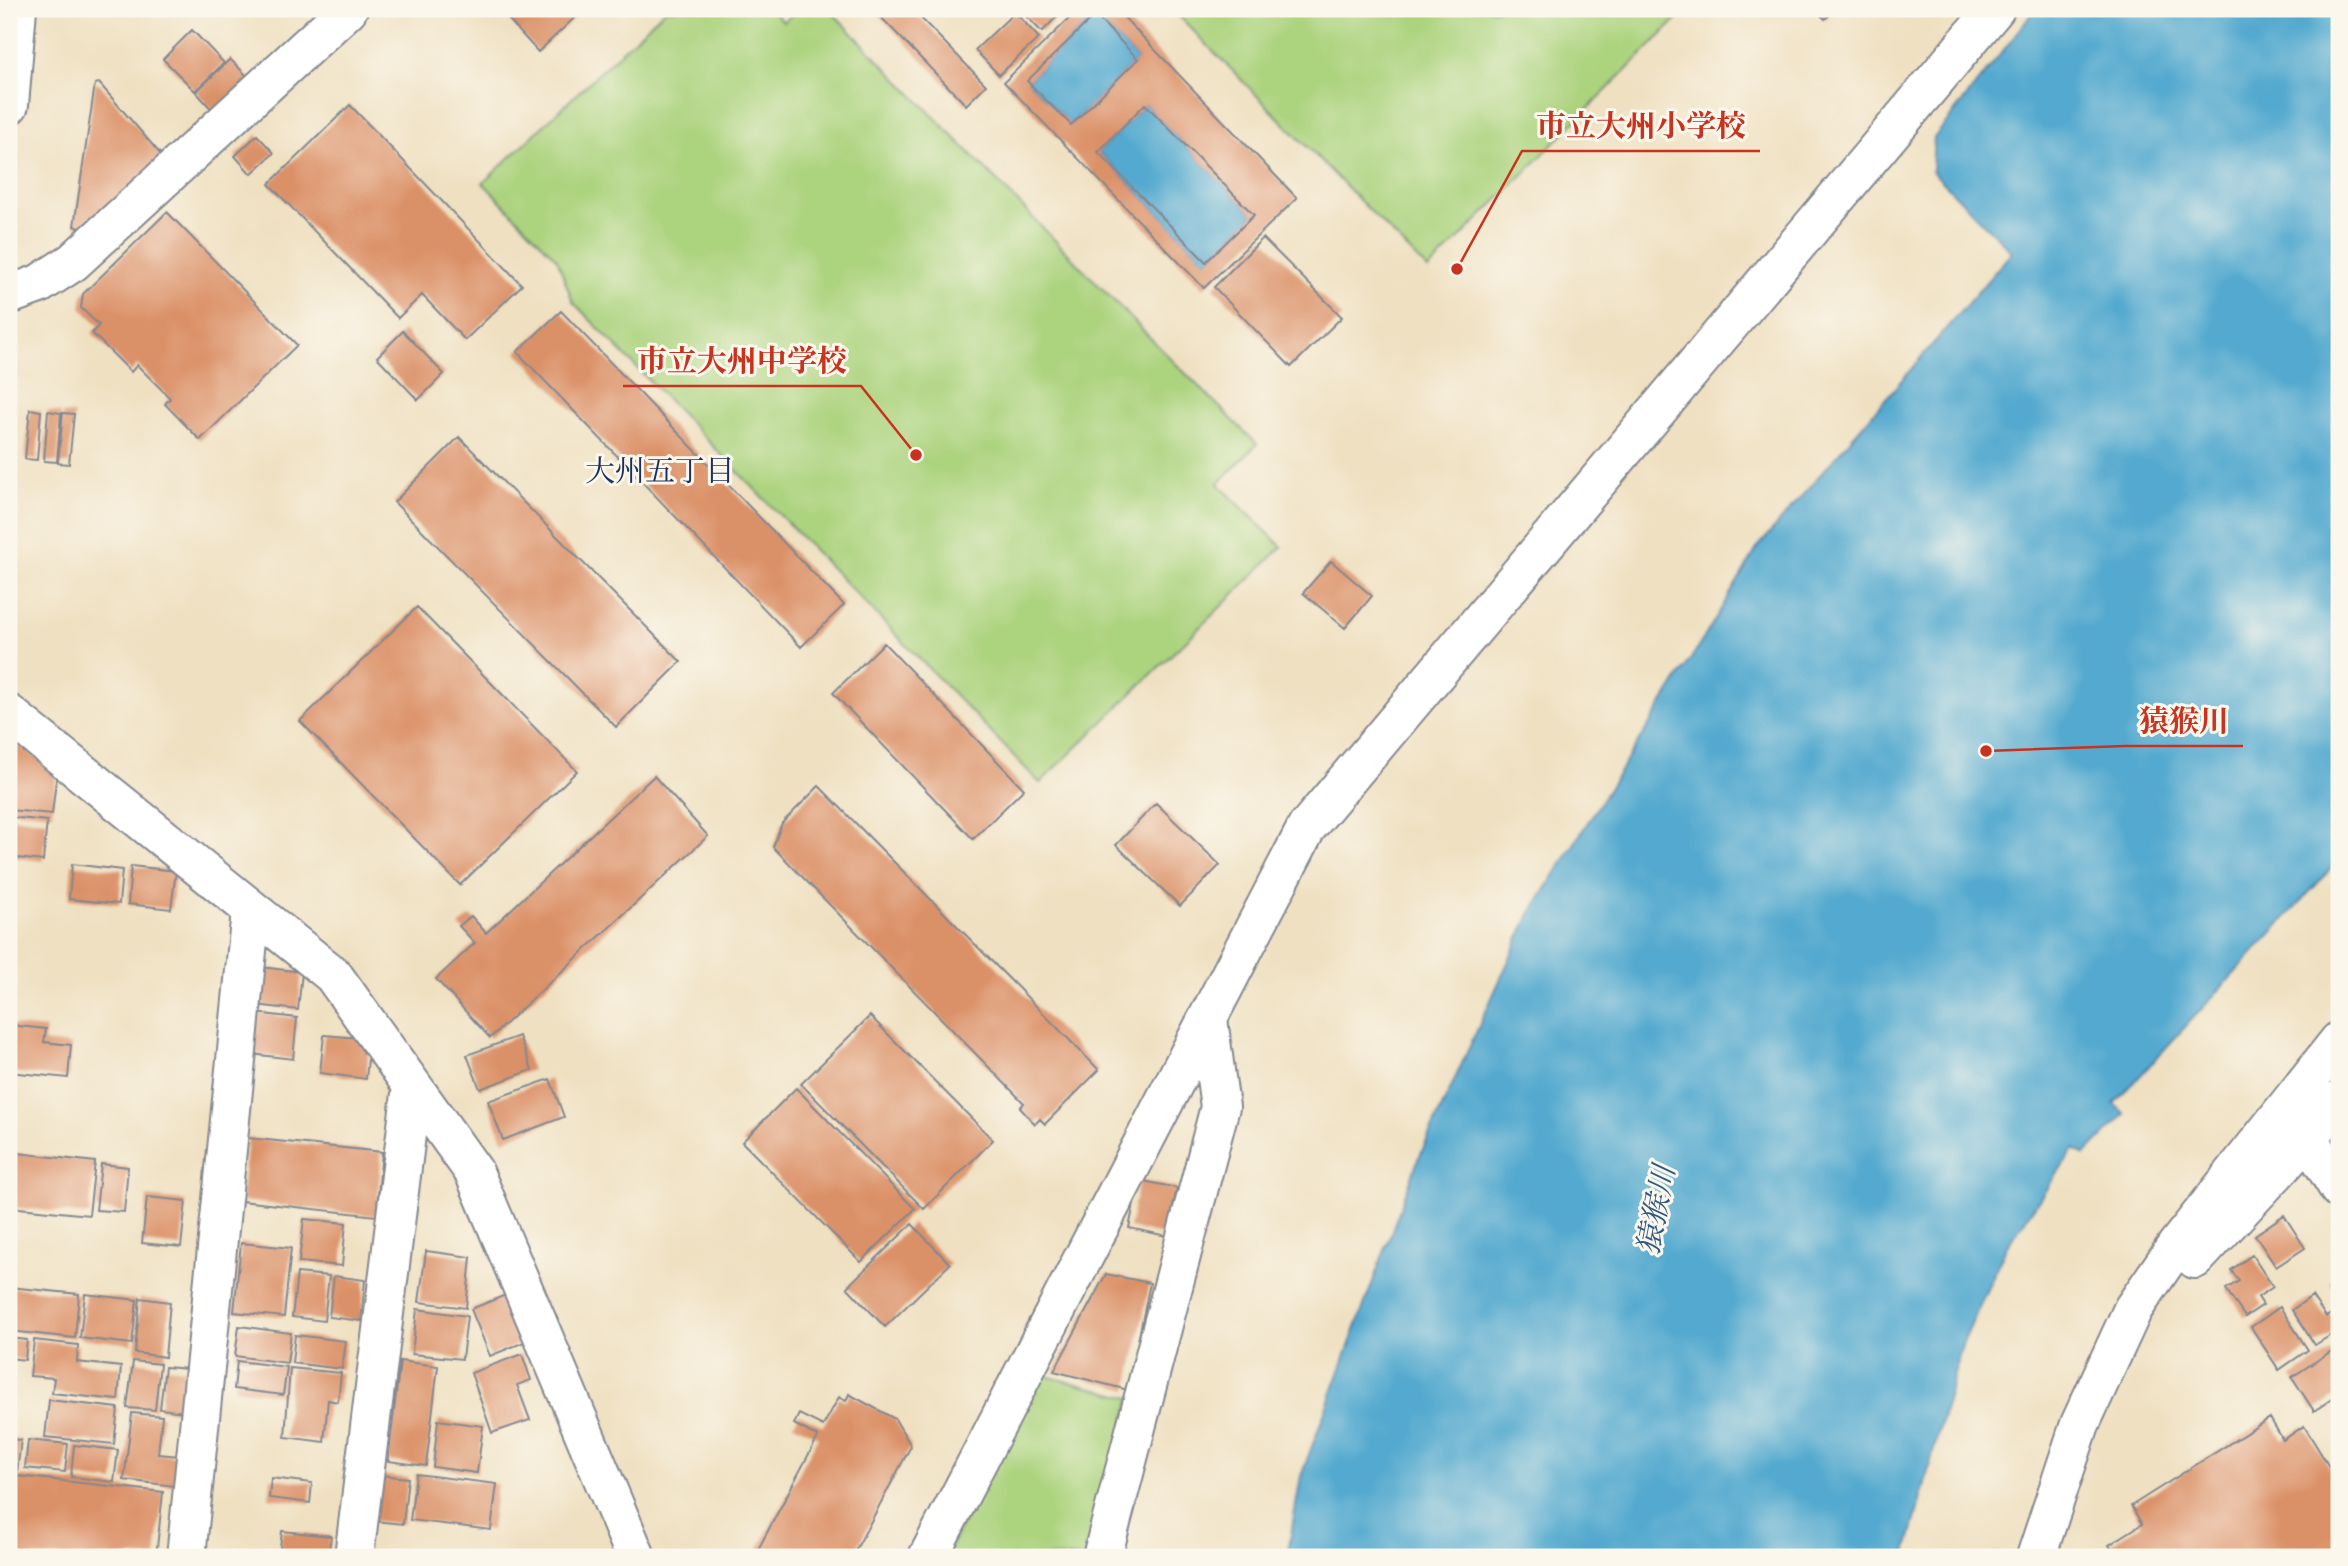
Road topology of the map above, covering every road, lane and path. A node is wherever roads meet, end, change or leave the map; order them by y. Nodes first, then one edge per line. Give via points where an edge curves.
1 (17, 9) edge
2 (348, 9) edge
3 (1995, 9) edge
4 (9, 105) edge
5 (9, 295) edge
6 (9, 714) edge
7 (251, 911) junction
8 (1208, 1019) junction
9 (2339, 1041) edge
10 (412, 1086) junction
11 (2339, 1100) edge
12 (2308, 1138) junction
13 (2339, 1189) edge
14 (2133, 1309) junction
15 (186, 1557) edge
16 (354, 1557) edge
17 (636, 1557) edge
18 (928, 1557) edge
19 (1102, 1557) edge
20 (2036, 1557) edge

1 - 4 street
2 - 5 street via 73,262 39,284
3 - 8 street via 1307,827
6 - 7 street
7 - 10 street via 333,975
7 - 15 street
8 - 18 street
8 - 19 street via 1220,1107
9 - 14 street via 2177,1245
10 - 16 street
10 - 17 street via 474,1172
11 - 12 street
12 - 13 street
12 - 14 street via 2136,1323
14 - 20 street via 2080,1424

